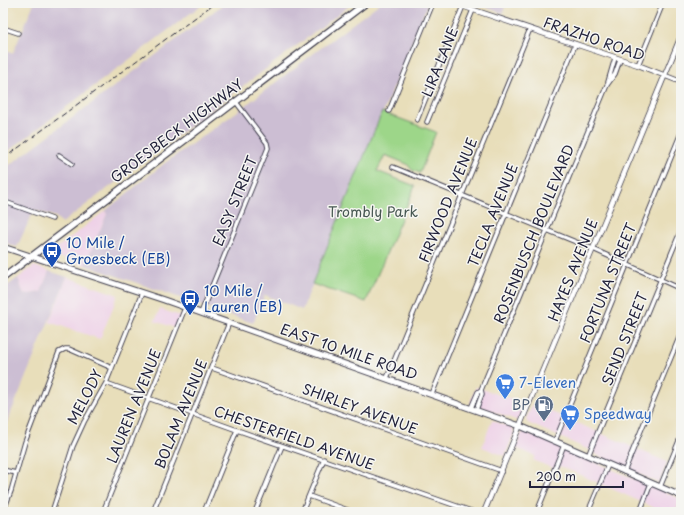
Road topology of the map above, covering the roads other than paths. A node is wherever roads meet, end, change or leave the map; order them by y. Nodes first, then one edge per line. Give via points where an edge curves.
1 (366, 3) edge
2 (433, 3) edge
3 (453, 3) edge
4 (663, 3) edge
5 (463, 6) junction
6 (473, 10) junction
7 (3, 28) edge
8 (530, 29) junction
9 (18, 33) dead end
10 (681, 36) edge
11 (575, 44) junction
12 (618, 59) junction
13 (638, 65) junction
14 (664, 75) junction
15 (681, 82) edge
16 (236, 102) junction
17 (389, 110) dead end
18 (417, 120) dead end
19 (426, 122) dead end
20 (681, 133) edge
21 (59, 155) dead end
22 (72, 164) dead end
23 (393, 167) dead end
24 (462, 196) junction
25 (5, 202) dead end
26 (506, 214) junction
27 (52, 219) dead end
28 (547, 230) junction
29 (681, 230) edge
30 (3, 247) edge
31 (593, 249) junction
32 (33, 256) junction
33 (627, 264) junction
34 (3, 278) edge
35 (661, 279) junction
36 (681, 289) edge
37 (142, 293) junction
38 (185, 308) junction
39 (201, 313) junction
40 (230, 324) junction
41 (681, 333) edge
42 (112, 368) junction
43 (212, 368) junction
44 (387, 378) junction
45 (106, 383) junction
46 (432, 394) junction
47 (149, 399) junction
48 (474, 409) junction
49 (192, 415) junction
50 (520, 426) junction
51 (237, 430) junction
52 (681, 436) edge
53 (555, 441) junction
54 (564, 445) junction
55 (282, 446) junction
56 (588, 456) junction
57 (324, 459) junction
58 (608, 465) junction
59 (3, 470) edge
60 (502, 471) junction
61 (624, 472) junction
62 (16, 473) junction
63 (652, 483) junction
64 (660, 487) junction
65 (309, 496) junction
66 (681, 496) edge
67 (3, 512) edge
68 (52, 512) edge
69 (103, 512) edge
70 (153, 512) edge
71 (204, 512) edge
72 (255, 512) edge
73 (302, 512) edge
74 (353, 512) edge
75 (474, 512) edge
76 (484, 512) edge
77 (537, 512) edge
78 (588, 512) edge
79 (640, 512) edge

1 - 16 main road, GROESBECK HIGHWAY
2 - 17 street
3 - 5 street, FRAZHO ROAD
4 - 13 street
5 - 6 street, FRAZHO ROAD
5 - 18 street
6 - 8 street, FRAZHO ROAD
6 - 19 street, LIRA LANE
7 - 9 street
8 - 11 street, FRAZHO ROAD
8 - 24 street, FIRWOOD AVENUE
10 - 14 street, HAYES AVENUE
11 - 12 street, FRAZHO ROAD
11 - 26 street, TECLA AVENUE
12 - 13 street, FRAZHO ROAD
12 - 28 street, ROSENBUSCH BOULEVARD via 610,71 607,85
13 - 14 street, FRAZHO ROAD
14 - 15 street, FRAZHO ROAD
14 - 31 street, HAYES AVENUE
16 - 32 main road, GROESBECK HIGHWAY
16 - 39 street, EASY STREET via 267,143 268,148
20 - 33 street, FORTUNA STREET
21 - 22 street
23 - 24 street
24 - 26 street
24 - 44 street, FIRWOOD AVENUE
25 - 27 street
26 - 28 street
26 - 46 street, TECLA AVENUE
28 - 31 street
28 - 48 street, ROSENBUSCH BOULEVARD via 478,392
29 - 35 street, SEND STREET
30 - 32 main road, EAST 10 MILE ROAD
31 - 33 street
31 - 50 street, HAYES AVENUE
32 - 34 main road, GROESBECK HIGHWAY
32 - 37 main road, EAST 10 MILE ROAD
33 - 35 street
33 - 53 street, FORTUNA STREET
35 - 36 street
35 - 56 street, SEND STREET
37 - 38 main road, EAST 10 MILE ROAD
37 - 42 street, MELODY
38 - 39 main road, EAST 10 MILE ROAD
38 - 47 street, LAUREN AVENUE
39 - 40 main road, EAST 10 MILE ROAD
40 - 43 street, BOLAM AVENUE
40 - 44 main road, EAST 10 MILE ROAD
41 - 61 street
42 - 45 street, MELODY
42 - 62 street via 69,349 59,352
43 - 49 street, BOLAM AVENUE
43 - 60 street, SHIRLEY AVENUE
44 - 46 main road, EAST 10 MILE ROAD
45 - 47 street, CHESTERFIELD AVENUE
45 - 68 street, MELODY via 73,446
46 - 48 main road, EAST 10 MILE ROAD
47 - 49 street, CHESTERFIELD AVENUE
47 - 69 street, LAUREN AVENUE
48 - 50 main road, EAST 10 MILE ROAD
49 - 51 street, CHESTERFIELD AVENUE
49 - 70 street, BOLAM AVENUE
50 - 53 main road, EAST 10 MILE ROAD
50 - 60 street, HAYES AVENUE
51 - 55 street, CHESTERFIELD AVENUE
51 - 71 street
52 - 64 street
53 - 54 main road, EAST 10 MILE ROAD
54 - 56 main road, EAST 10 MILE ROAD
54 - 77 street
55 - 57 street, CHESTERFIELD AVENUE
55 - 72 street
56 - 58 main road, EAST 10 MILE ROAD
57 - 65 street
57 - 75 street, CHESTERFIELD AVENUE
58 - 61 main road, EAST 10 MILE ROAD
58 - 78 street
59 - 62 street
60 - 76 street, HAYES AVENUE
61 - 63 main road, EAST 10 MILE ROAD
62 - 67 street
63 - 64 main road, EAST 10 MILE ROAD
63 - 79 street
64 - 66 main road, EAST 10 MILE ROAD
65 - 73 street
65 - 74 street

